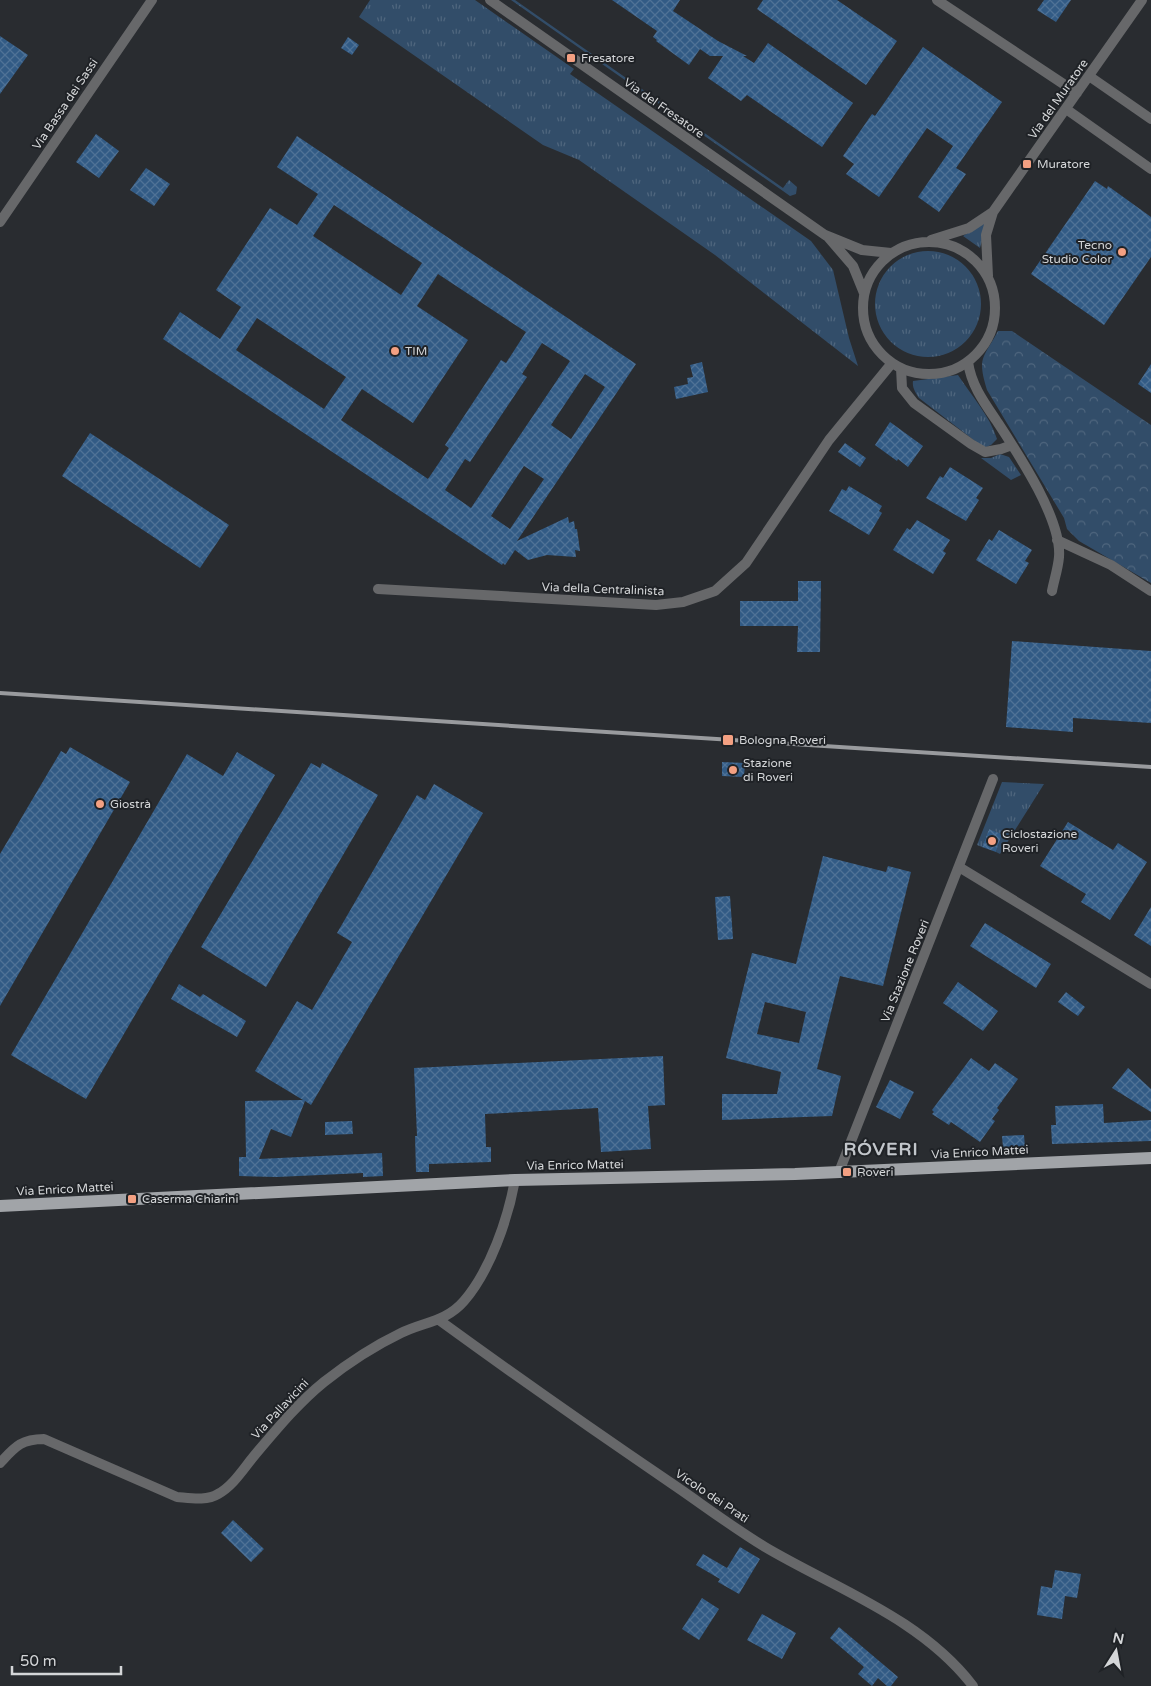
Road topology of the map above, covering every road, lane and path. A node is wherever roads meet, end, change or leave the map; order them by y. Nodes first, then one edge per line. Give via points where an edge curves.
1 (152, 0) edge
2 (490, 0) edge
3 (938, 0) edge
4 (1142, 0) edge
5 (1089, 76) junction
6 (1077, 93) junction
7 (1066, 109) junction
8 (1151, 119) edge
9 (1151, 169) edge
10 (993, 212) junction
11 (0, 222) edge
12 (825, 235) junction
13 (929, 241) junction
14 (891, 253) junction
15 (988, 276) junction
16 (864, 293) junction
17 (968, 362) junction
18 (897, 365) junction
19 (1012, 444) junction
20 (1057, 540) junction
21 (378, 589) dead end
22 (1052, 591) dead end
23 (1151, 591) edge
24 (993, 779) dead end
25 (959, 867) junction
26 (1151, 984) edge
27 (1151, 1158) edge
28 (839, 1172) junction
29 (515, 1180) junction
30 (0, 1206) edge
31 (439, 1320) junction
32 (0, 1463) edge
33 (973, 1686) edge

1 - 11 street, Via Bassa dei Sassi
2 - 12 street, Via del Fresatore
3 - 6 street
4 - 5 street, Via del Muratore
5 - 6 street, Via del Muratore
5 - 8 street
6 - 7 street, Via del Muratore
7 - 9 street
7 - 10 street, Via del Muratore
10 - 13 street, Via del Muratore via 970,228
10 - 15 street, Via del Muratore via 986,235
12 - 14 street, Via del Fresatore via 862,250
12 - 16 street, Via del Fresatore via 853,266
13 - 14 street via 909,244
13 - 15 street via 963,250
14 - 16 street via 874,271
15 - 17 street via 994,291 994,322 980,351
16 - 18 street via 864,325 880,353
17 - 18 street via 938,374 922,374
17 - 19 street via 974,387
18 - 19 street via 902,388 914,403 971,444 985,452
18 - 21 street, Via della Centralinista via 829,440 746,563 715,591 683,602 656,605
19 - 20 street via 1052,518
20 - 22 street via 1059,556
20 - 23 street via 1111,565
24 - 25 street, Via Stazione Roveri
25 - 26 street
25 - 28 street, Via Stazione Roveri
27 - 28 main road, Via Enrico Mattei
28 - 29 main road, Via Enrico Mattei
29 - 30 main road, Via Enrico Mattei
29 - 31 street, Via Pallavicini via 495,1247 480,1277 463,1302
31 - 32 street, Via Pallavicini via 403,1332 377,1346 324,1382 294,1410 218,1495 197,1499 177,1497 44,1439 29,1439 15,1447
31 - 33 street, Vicolo dei Prati via 577,1420 764,1546 902,1622 938,1650

